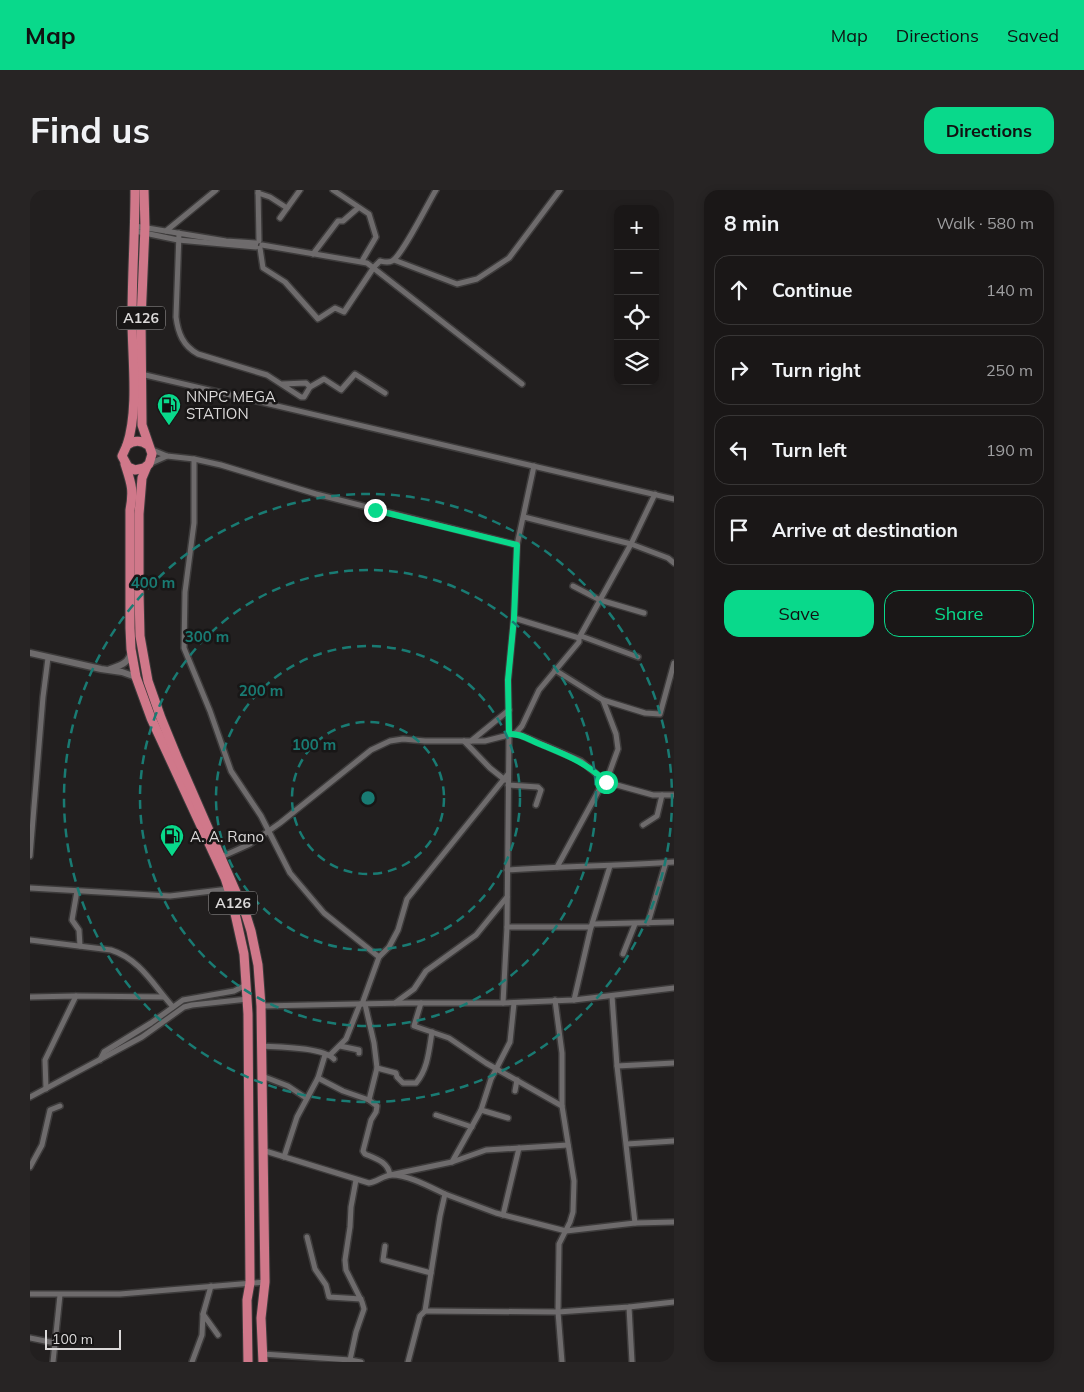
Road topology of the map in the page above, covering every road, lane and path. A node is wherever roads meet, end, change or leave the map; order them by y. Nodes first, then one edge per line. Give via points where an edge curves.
1 (135, 190) edge
2 (144, 190) edge
3 (216, 190) edge
4 (300, 190) edge
5 (333, 190) edge
6 (436, 190) edge
7 (560, 190) edge
8 (258, 191) edge
9 (286, 208) junction
10 (358, 208) junction
11 (280, 218) dead end
12 (135, 229) junction
13 (145, 230) junction
14 (166, 231) junction
15 (179, 233) junction
16 (178, 240) junction
17 (259, 245) junction
18 (313, 254) junction
19 (394, 260) junction
20 (362, 261) junction
21 (374, 267) junction
22 (141, 374) junction
23 (282, 384) junction
24 (522, 384) dead end
25 (310, 387) junction
26 (385, 393) dead end
27 (127, 444) junction
28 (149, 447) junction
29 (167, 456) junction
30 (194, 459) junction
31 (125, 464) junction
32 (148, 465) junction
33 (534, 466) junction
34 (655, 494) junction
35 (674, 499) edge
36 (524, 517) junction
37 (631, 544) junction
38 (517, 545) junction
39 (674, 563) edge
40 (573, 586) dead end
41 (600, 600) junction
42 (644, 613) dead end
43 (514, 618) junction
44 (580, 637) junction
45 (131, 649) junction
46 (30, 654) edge
47 (638, 657) dead end
48 (48, 658) junction
49 (674, 663) edge
50 (109, 669) junction
51 (555, 670) junction
52 (136, 677) junction
53 (603, 700) junction
54 (509, 710) junction
55 (516, 733) junction
56 (509, 734) junction
57 (464, 741) junction
58 (471, 741) junction
59 (507, 781) junction
60 (606, 782) junction
61 (662, 795) junction
62 (674, 795) edge
63 (536, 805) dead end
64 (643, 825) dead end
65 (269, 831) junction
66 (30, 856) edge
67 (221, 857) junction
68 (666, 862) junction
69 (674, 862) edge
70 (610, 866) junction
71 (558, 867) junction
72 (507, 870) junction
73 (30, 888) edge
74 (229, 890) junction
75 (77, 891) junction
76 (507, 897) junction
77 (674, 922) edge
78 (648, 923) junction
79 (635, 924) junction
80 (592, 925) junction
81 (506, 927) junction
82 (30, 940) edge
83 (80, 946) junction
84 (623, 954) dead end
85 (379, 957) junction
86 (247, 984) junction
87 (674, 988) edge
88 (76, 996) junction
89 (612, 996) junction
90 (30, 997) edge
91 (164, 997) junction
92 (248, 999) junction
93 (556, 1000) junction
94 (574, 1000) junction
95 (395, 1003) junction
96 (421, 1003) junction
97 (503, 1003) junction
98 (514, 1003) junction
99 (363, 1004) junction
100 (261, 1006) junction
101 (172, 1007) junction
102 (432, 1032) junction
103 (262, 1046) junction
104 (340, 1046) junction
105 (359, 1053) dead end
106 (332, 1057) junction
107 (99, 1060) junction
108 (674, 1063) edge
109 (617, 1066) junction
110 (377, 1068) junction
111 (497, 1068) junction
112 (262, 1076) junction
113 (318, 1078) junction
114 (517, 1080) junction
115 (46, 1089) junction
116 (515, 1091) dead end
117 (30, 1097) edge
118 (306, 1098) junction
119 (369, 1100) junction
120 (60, 1106) dead end
121 (562, 1106) junction
122 (481, 1110) junction
123 (436, 1115) dead end
124 (508, 1118) dead end
125 (472, 1127) junction
126 (674, 1141) edge
127 (627, 1144) junction
128 (568, 1145) junction
129 (519, 1148) junction
130 (262, 1150) junction
131 (284, 1157) junction
132 (452, 1162) junction
133 (30, 1167) edge
134 (390, 1175) junction
135 (356, 1180) junction
136 (445, 1194) junction
137 (503, 1215) junction
138 (674, 1222) edge
139 (635, 1223) junction
140 (566, 1231) junction
141 (307, 1237) dead end
142 (385, 1246) dead end
143 (431, 1273) junction
144 (264, 1282) junction
145 (250, 1283) junction
146 (211, 1286) junction
147 (30, 1294) edge
148 (60, 1294) junction
149 (361, 1299) junction
150 (674, 1302) edge
151 (629, 1307) junction
152 (425, 1311) junction
153 (558, 1312) junction
154 (203, 1314) junction
155 (218, 1335) dead end
156 (30, 1338) edge
157 (55, 1343) junction
158 (263, 1358) edge
159 (350, 1360) junction
160 (53, 1362) edge
161 (192, 1362) edge
162 (248, 1362) edge
163 (361, 1362) edge
164 (408, 1362) edge
165 (562, 1362) edge
166 (632, 1362) edge

1 - 12 highway, A126
2 - 13 highway, A126
3 - 14 street
4 - 9 street
5 - 10 street
6 - 19 street
7 - 19 street via 509,258 477,279 457,284
8 - 9 street
8 - 17 street
9 - 11 street
10 - 18 street via 343,222 338,221
10 - 20 street via 369,214 376,237
12 - 13 street
12 - 27 highway, A126 via 133,418
13 - 14 street
13 - 16 street
13 - 22 highway, A126
14 - 15 street
15 - 16 street
15 - 17 street
16 - 17 street
16 - 23 street via 176,317 177,329 184,342 198,354 267,375
17 - 18 street
17 - 21 street via 263,268 285,282 318,319 335,308 344,312
18 - 20 street
19 - 21 street via 380,261
20 - 21 street
21 - 24 street
22 - 28 highway, A126 via 142,425
22 - 33 street
23 - 25 street via 306,383
23 - 25 street via 301,397
25 - 26 street via 324,380 341,390 355,374
27 - 28 highway via 140,441
27 - 31 highway, A126 via 122,456
28 - 29 street
28 - 32 highway, A126 via 151,459
29 - 30 street
29 - 32 street
30 - 38 street
30 - 65 street via 194,523 185,592 184,648 231,771
31 - 32 highway via 135,470
31 - 45 highway, A126 via 133,494 130,510
32 - 67 highway, A126 via 142,478 139,514 139,612 143,656 161,718
33 - 34 street
33 - 36 street
34 - 35 street
34 - 37 street
36 - 37 street
36 - 38 street
37 - 39 street
37 - 41 street
38 - 43 street
40 - 41 street
41 - 42 street
41 - 44 street
43 - 44 street
43 - 54 street via 508,680
44 - 47 street
44 - 51 street
45 - 50 street via 126,662
45 - 52 highway, A126
46 - 48 street
48 - 50 street
48 - 66 street
49 - 53 street via 661,714 645,713
50 - 52 street
51 - 53 street
51 - 55 street via 539,690
52 - 74 highway, A126 via 151,718
53 - 60 street via 618,749
54 - 56 street
54 - 58 street
55 - 56 street
55 - 60 street via 581,762
56 - 58 street via 485,741
56 - 59 street
57 - 58 street
57 - 59 street
57 - 65 street via 403,738 381,744
59 - 63 street via 538,787 541,790
59 - 72 street
59 - 85 street via 408,899 398,930
60 - 61 street
60 - 71 street
61 - 62 street
61 - 64 street via 657,816
65 - 67 street
65 - 85 street via 290,873 324,913
67 - 100 highway, A126 via 251,931
68 - 69 street
68 - 70 street
68 - 78 street
70 - 71 street
70 - 80 street
71 - 72 street
72 - 76 street
73 - 75 street
74 - 75 street via 170,896
74 - 86 highway, A126
75 - 83 street via 72,920 79,930
76 - 81 street
76 - 95 street via 476,935 426,971 414,989
77 - 78 street
78 - 79 street
79 - 80 street
79 - 84 street
80 - 81 street
80 - 94 street
81 - 97 street
82 - 83 street
83 - 91 street via 111,950 130,958
85 - 99 street
86 - 92 highway, A126
86 - 101 street via 234,991 188,998
87 - 89 street
88 - 90 street
88 - 91 street
88 - 115 street via 46,1060
89 - 94 street
89 - 109 street
91 - 101 street
92 - 107 street via 188,1006 151,1032
92 - 145 highway, A126
93 - 94 street
93 - 98 street
93 - 121 street via 562,1053
95 - 96 street
95 - 99 street
96 - 97 street
96 - 102 street via 414,1026
97 - 98 street
98 - 111 street via 510,1042
99 - 100 street
99 - 104 street
99 - 110 street
100 - 103 highway, A126
101 - 107 street via 104,1052
102 - 110 street via 427,1061 416,1083 403,1083 396,1073
102 - 111 street via 449,1038
103 - 106 street via 308,1050
103 - 112 highway, A126
104 - 105 street via 359,1050
104 - 106 street
106 - 113 street via 326,1055
107 - 115 street
108 - 109 street
109 - 127 street
110 - 119 street
111 - 114 street
111 - 122 street
112 - 118 street via 288,1086
112 - 130 highway, A126
113 - 118 street
113 - 119 street
114 - 116 street
114 - 121 street
115 - 117 street
118 - 131 street
119 - 134 street via 377,1106 364,1153 385,1164
120 - 133 street via 50,1110 42,1145
121 - 128 street
122 - 124 street
122 - 125 street
123 - 125 street
125 - 132 street
126 - 127 street
127 - 139 street
128 - 129 street
128 - 140 street via 574,1198
129 - 132 street via 486,1150
129 - 137 street
130 - 131 street
130 - 144 highway, A126
131 - 135 street
132 - 134 street
134 - 135 street via 375,1183
134 - 136 street via 421,1183
135 - 149 street via 345,1260
136 - 137 street
136 - 143 street
137 - 140 street
138 - 139 street
139 - 140 street
140 - 153 street via 559,1244
141 - 149 street via 315,1269 329,1296
142 - 143 street via 383,1260
143 - 152 street
144 - 145 street
144 - 158 highway, A126 via 261,1318
145 - 146 street
145 - 162 highway, A126 via 247,1300
146 - 148 street via 120,1294
146 - 154 street
147 - 148 street
148 - 157 street
149 - 159 street via 364,1309
150 - 151 street
151 - 153 street
151 - 166 street
152 - 153 street
152 - 164 street via 420,1316
153 - 165 street
154 - 155 street
154 - 161 street via 202,1335
156 - 157 street
157 - 160 street
158 - 159 street
159 - 163 street

